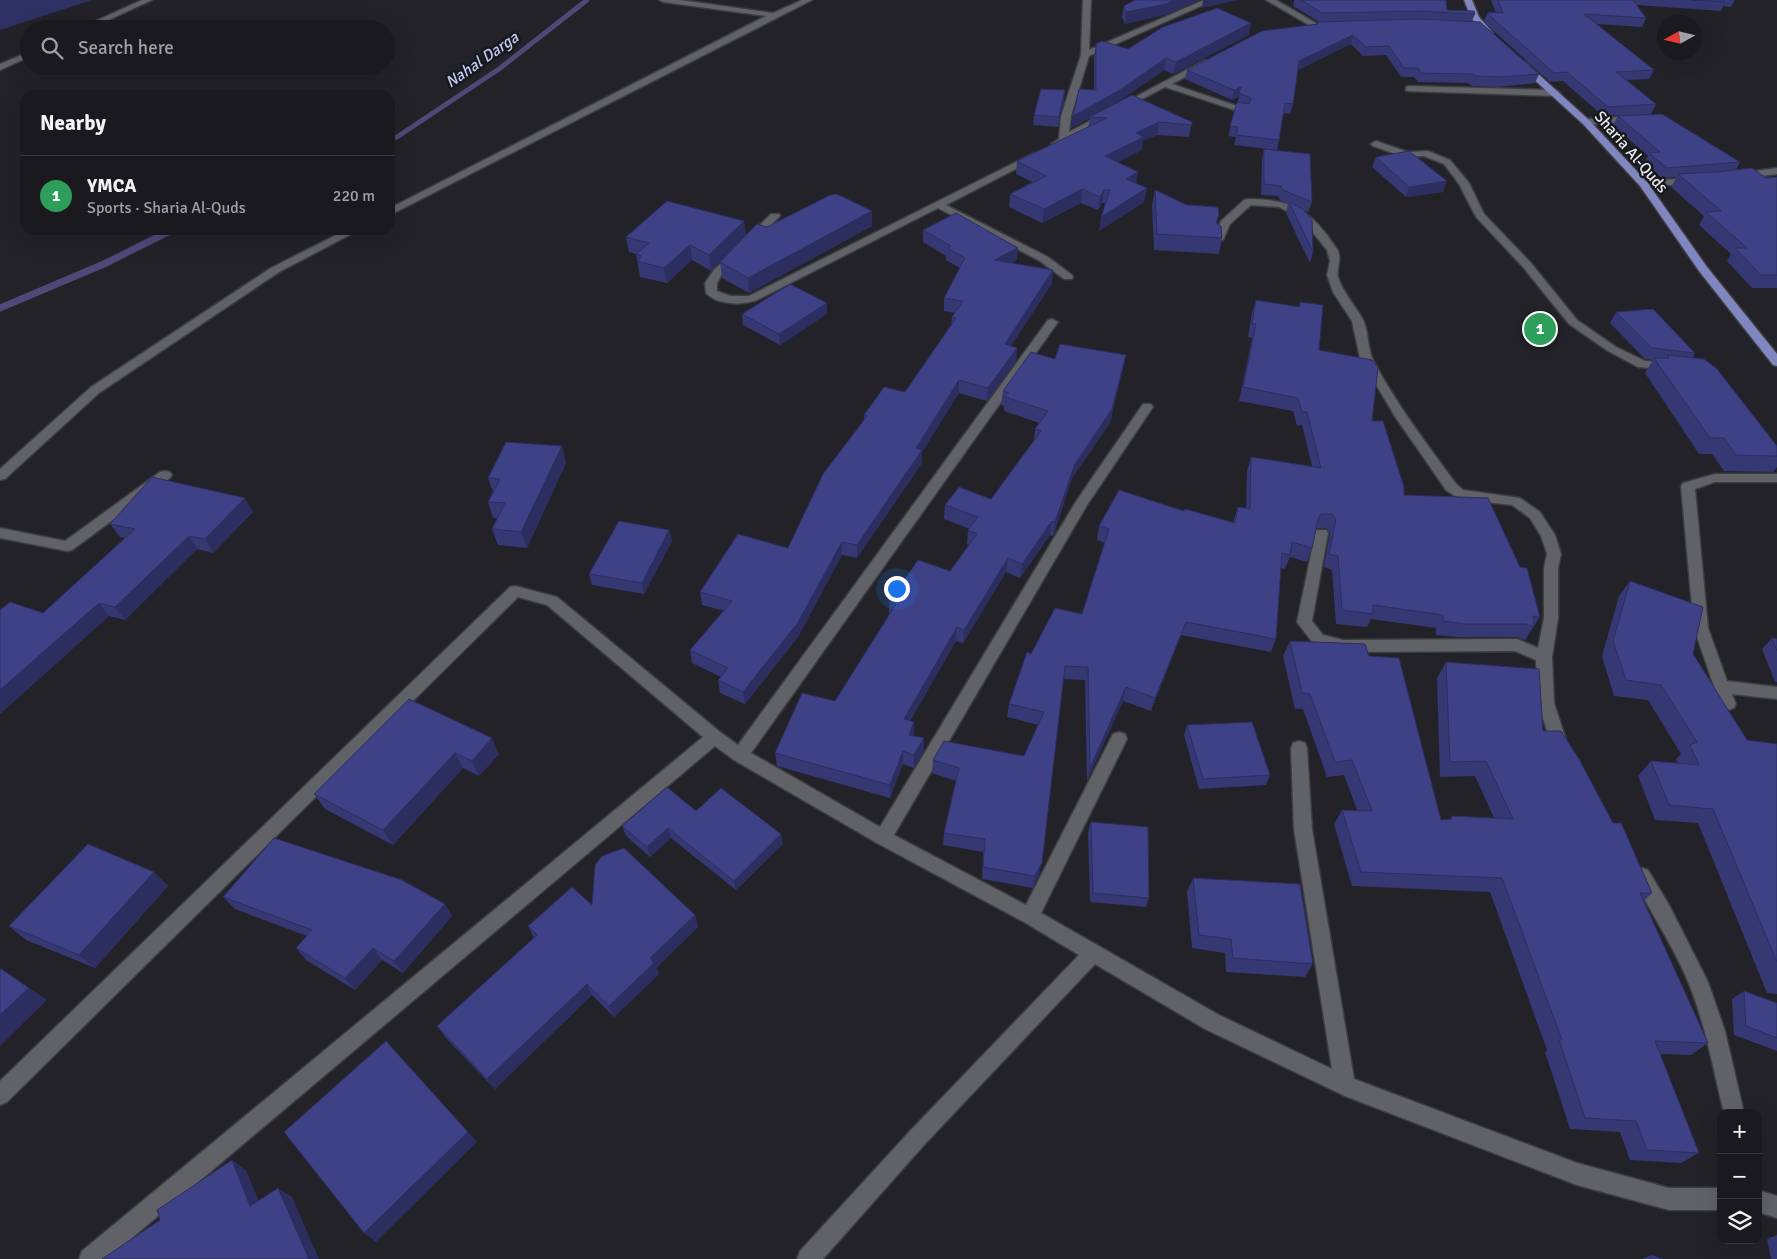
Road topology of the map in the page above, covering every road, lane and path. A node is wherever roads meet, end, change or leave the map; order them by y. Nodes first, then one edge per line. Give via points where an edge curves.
1 (148, 0) edge
2 (663, 0) edge
3 (808, 0) edge
4 (1087, 0) edge
5 (1270, 0) edge
6 (1468, 0) edge
7 (1208, 1) dead end
8 (774, 15) junction
9 (102, 20) edge
10 (1326, 25) edge
11 (1316, 26) junction
12 (1301, 27) edge
13 (1495, 40) edge
14 (1085, 55) junction
15 (1216, 57) edge
16 (20, 58) edge
17 (1517, 59) edge
18 (0, 68) edge
19 (1166, 84) junction
20 (1409, 89) dead end
21 (1556, 93) junction
22 (1244, 110) edge
23 (1642, 119) edge
24 (1586, 122) junction
25 (1063, 141) junction
26 (1376, 144) dead end
27 (1734, 164) edge
28 (1777, 171) edge
29 (1751, 174) junction
30 (1734, 177) edge
31 (1709, 180) edge
32 (1644, 184) junction
33 (939, 205) junction
34 (395, 209) edge
35 (775, 216) dead end
36 (344, 235) edge
37 (1219, 238) edge
38 (1068, 277) dead end
39 (1052, 322) dead end
40 (1777, 362) edge
41 (1679, 368) edge
42 (1147, 407) dead end
43 (165, 475) dead end
44 (0, 476) edge
45 (1777, 478) edge
46 (0, 533) edge
47 (1321, 533) edge
48 (1544, 657) junction
49 (1721, 686) junction
50 (1777, 693) edge
51 (1728, 704) dead end
52 (714, 736) junction
53 (1119, 739) dead end
54 (1299, 748) dead end
55 (740, 755) junction
56 (1570, 763) edge
57 (883, 838) junction
58 (1632, 860) edge
59 (1030, 916) junction
60 (1092, 953) junction
61 (1345, 1086) junction
62 (0, 1095) edge
63 (1733, 1109) edge
64 (1717, 1199) edge
65 (1762, 1202) edge
66 (1777, 1207) edge
67 (90, 1259) edge
68 (808, 1259) edge

1 - 9 street
2 - 8 street
3 - 8 street
4 - 14 street
5 - 11 street
6 - 13 main road via 1476,27
7 - 14 street
8 - 34 street
10 - 11 street
11 - 12 street
14 - 25 street via 1066,116
15 - 19 street
16 - 18 street
17 - 21 main road, Sharia Al-Quds
19 - 22 street
19 - 25 street via 1084,126
20 - 21 street
21 - 24 main road, Sharia Al-Quds
23 - 24 street
24 - 32 main road, Sharia Al-Quds
25 - 33 street
26 - 41 street via 1407,155 1425,153 1446,162 1464,182 1480,215 1527,265 1573,322 1612,349 1642,364
27 - 29 street
28 - 29 street
29 - 30 street
31 - 32 street
32 - 40 main road, Sharia Al-Quds via 1703,270
33 - 35 street via 751,298 734,300 712,293 711,283 718,272
33 - 38 street via 1044,259
36 - 44 street via 275,270 95,390
37 - 48 street via 1225,223 1248,202 1282,205 1306,217 1319,232 1332,250 1335,261 1332,275 1358,320 1366,358 1402,418 1451,487 1459,494 1515,501 1535,515 1548,535 1554,554 1551,618
39 - 55 street
42 - 57 street via 1082,503
43 - 46 street via 67,546
45 - 49 street via 1715,478 1688,486 1701,628
47 - 48 street via 1304,622 1318,638 1343,646 1517,645
48 - 56 street via 1546,703 1560,747
49 - 50 street
49 - 51 street
52 - 55 street
52 - 62 street via 552,601 515,591
52 - 67 street
53 - 59 street
54 - 61 street via 1303,829
55 - 57 street
57 - 59 street
58 - 63 street via 1676,932 1694,972 1712,1019
59 - 60 street
60 - 61 street via 1212,1022
60 - 68 street
61 - 64 street via 1577,1174 1669,1199
65 - 66 street

